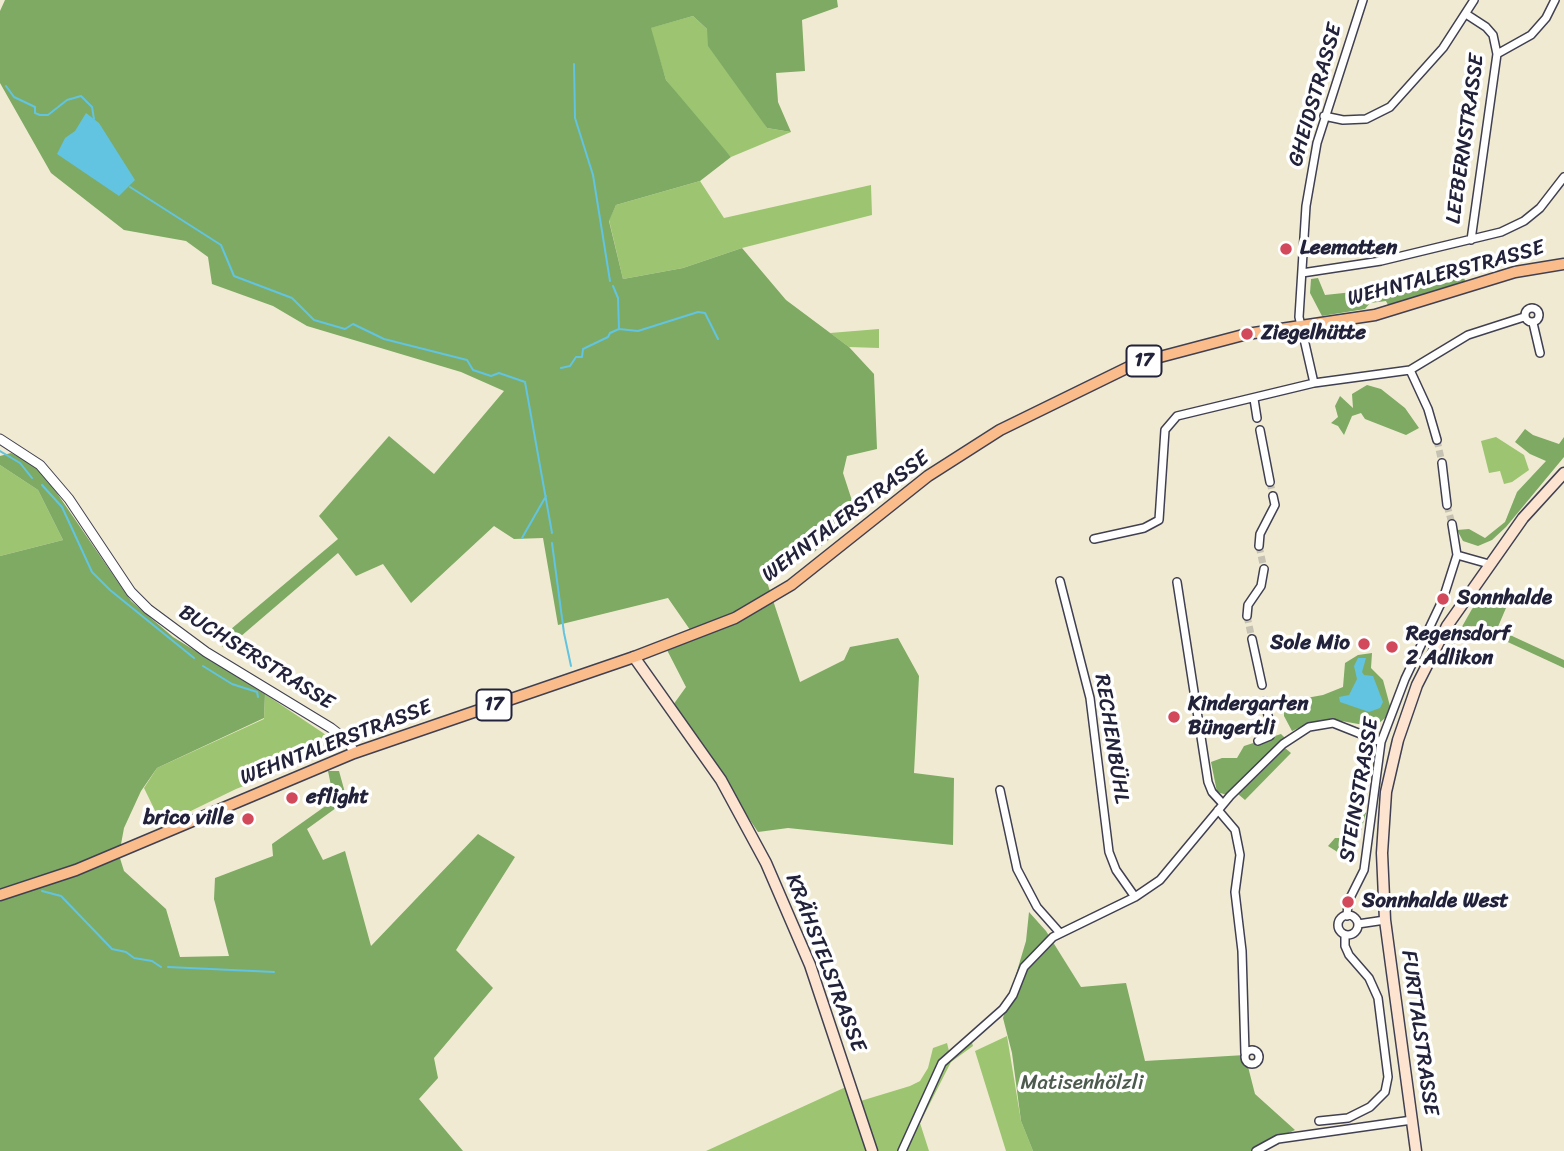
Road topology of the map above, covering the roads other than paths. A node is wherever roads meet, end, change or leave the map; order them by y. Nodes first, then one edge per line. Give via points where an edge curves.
1 (1363, 0) edge
2 (1474, 0) edge
3 (1555, 0) edge
4 (1466, 14) junction
5 (1497, 54) junction
6 (1325, 116) junction
7 (1564, 177) edge
8 (1471, 240) junction
9 (1564, 264) edge
10 (1302, 273) junction
11 (1524, 317) junction
12 (1532, 323) junction
13 (1300, 326) junction
14 (1540, 353) dead end
15 (1410, 370) junction
16 (1314, 383) junction
17 (1254, 399) junction
18 (1257, 418) dead end
19 (1260, 430) dead end
20 (0, 439) edge
21 (1437, 440) tunnel mouth
22 (1442, 463) tunnel mouth
23 (1564, 473) edge
24 (1270, 482) tunnel mouth
25 (1273, 496) tunnel mouth
26 (1447, 505) tunnel mouth
27 (1452, 524) tunnel mouth
28 (1094, 539) dead end
29 (1259, 546) tunnel mouth
30 (1457, 555) junction
31 (1489, 564) junction
32 (1264, 569) tunnel mouth
33 (1060, 581) dead end
34 (1177, 582) dead end
35 (1247, 616) tunnel mouth
36 (1252, 639) tunnel mouth
37 (634, 657) junction
38 (1262, 685) dead end
39 (1265, 701) dead end
40 (1258, 741) dead end
41 (1381, 742) junction
42 (354, 754) junction
43 (1000, 790) dead end
44 (1221, 807) junction
45 (0, 895) edge
46 (1135, 897) junction
47 (1347, 916) junction
48 (1385, 920) junction
49 (1357, 924) junction
50 (1060, 933) junction
51 (1345, 935) junction
52 (1245, 1053) dead end
53 (1412, 1120) junction
54 (1319, 1121) dead end
55 (872, 1151) edge
56 (902, 1151) edge
57 (1256, 1151) edge
58 (1416, 1151) edge

1 - 6 street, GHEIDSTRASSE
2 - 4 street
3 - 5 street via 1531,35
4 - 5 street, LEEBERNSTRASSE via 1493,35
4 - 6 street via 1422,75 1390,107 1354,121
5 - 8 street, LEEBERNSTRASSE
6 - 10 street, GHEIDSTRASSE via 1306,206
7 - 8 street via 1524,221
8 - 10 street via 1362,265
9 - 13 main road, WEHNTALERSTRASSE / 17 via 1515,272 1375,315
10 - 13 street, GHEIDSTRASSE
11 - 12 street
11 - 12 street via 1529,308 1536,309 1538,318
11 - 15 street via 1468,335
12 - 14 street
13 - 16 street, GHEIDSTRASSE
13 - 37 main road, WEHNTALERSTRASSE / 17 via 1211,341 1137,363 1045,406 928,476 760,606
15 - 16 street
15 - 21 street
16 - 17 street
17 - 18 street
17 - 28 street via 1177,416 1170,422 1163,447 1159,520
19 - 24 street
20 - 42 street, BUCHSERSTRASSE via 40,465 148,610 206,652 345,738
22 - 26 street
23 - 31 main road
25 - 29 street via 1275,505
27 - 30 street
30 - 31 street
30 - 41 street, STEINSTRASSE via 1443,599
31 - 48 main road via 1437,646 1417,685 1398,740 1386,792 1382,852
32 - 35 street
33 - 46 street, RECHENBÜHL via 1090,698 1109,852
34 - 44 street via 1208,782
36 - 38 street
37 - 42 main road, WEHNTALERSTRASSE / 17
37 - 55 main road, KRÄHSTELSTRASSE via 721,780 766,863 810,965
39 - 40 street via 1270,736
41 - 44 street via 1334,723 1308,727 1283,744
41 - 47 street, STEINSTRASSE via 1364,870 1348,902
42 - 45 main road, WEHNTALERSTRASSE / 17 via 76,870
43 - 50 street via 1017,869 1037,907
44 - 46 street via 1160,880
44 - 52 street via 1235,830 1240,855 1235,892
46 - 50 street
47 - 49 street
47 - 51 street, STEINSTRASSE via 1338,925
48 - 49 street
48 - 53 main road, FURTTALSTRASSE
49 - 51 street via 1353,933
50 - 56 street via 1024,967 1003,1009 945,1059
51 - 54 street, STEINSTRASSE via 1349,955 1369,978 1378,998 1388,1077 1385,1092 1370,1107 1348,1118
53 - 57 street via 1278,1139
53 - 58 main road, FURTTALSTRASSE

